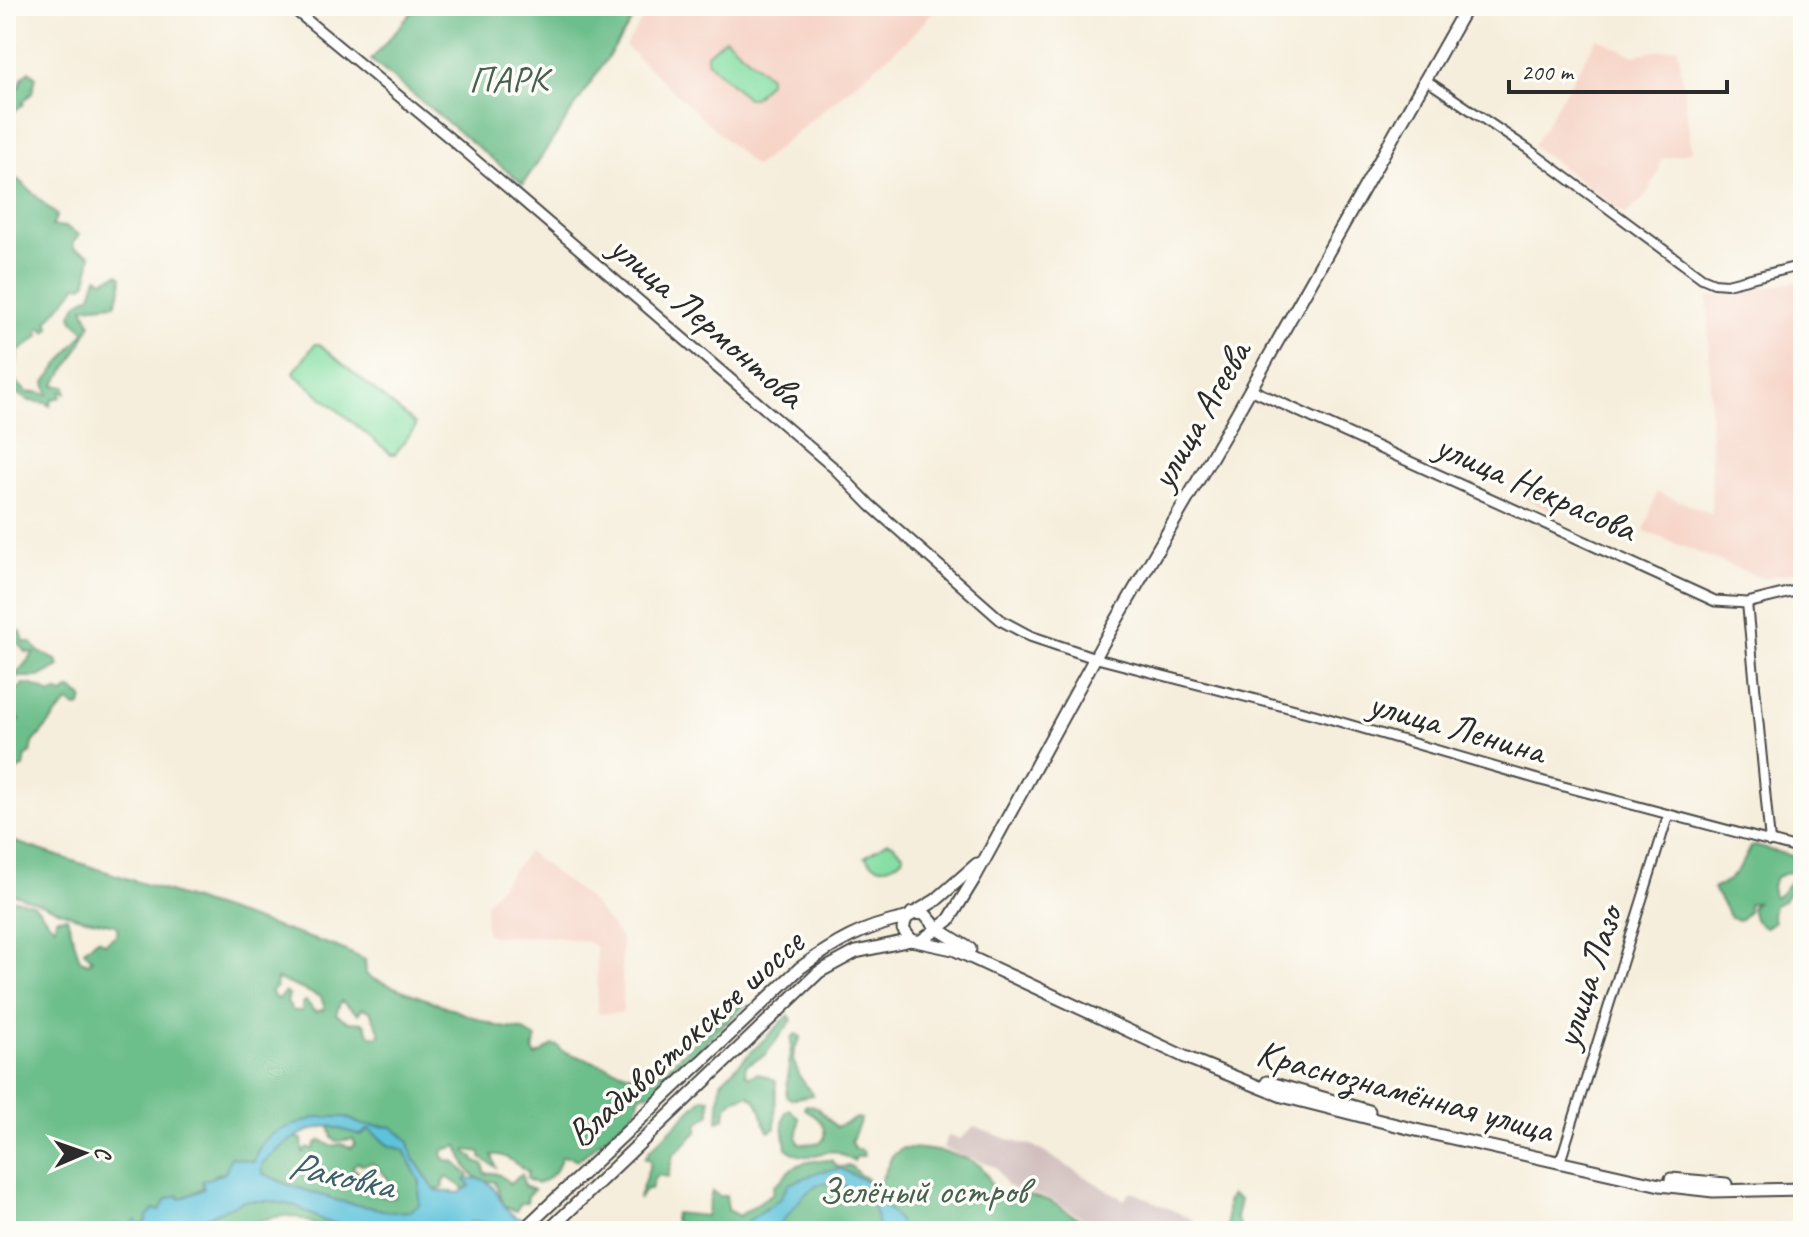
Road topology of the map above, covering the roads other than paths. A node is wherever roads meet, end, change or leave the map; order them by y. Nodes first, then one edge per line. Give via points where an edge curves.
1 (290, 6) edge
2 (1467, 6) edge
3 (1426, 80) junction
4 (1803, 265) edge
5 (1250, 389) junction
6 (1803, 589) edge
7 (1747, 603) junction
8 (1095, 658) junction
9 (1668, 816) junction
10 (1770, 842) junction
11 (1803, 850) edge
12 (985, 855) junction
13 (909, 916) junction
14 (938, 929) junction
15 (916, 941) junction
16 (1295, 1095) junction
17 (627, 1129) junction
18 (1480, 1140) junction
19 (640, 1143) junction
20 (1562, 1156) junction
21 (1660, 1181) junction
22 (1803, 1182) edge
23 (1803, 1189) edge
24 (522, 1231) edge
25 (548, 1231) edge

1 - 8 main road, улица Лермонтова via 834,468 1002,621
2 - 3 highway, улица Агеева
3 - 4 main road via 1702,278 1727,284
3 - 5 highway, улица Агеева
5 - 7 main road, улица Некрасова via 1715,601
5 - 8 highway, улица Агеева
6 - 7 main road, улица Некрасова
7 - 10 main road
8 - 9 main road, улица Ленина
8 - 12 highway, улица Агеева
9 - 10 main road, улица Ленина
9 - 20 main road, улица Лазо
10 - 11 main road, улица Ленина
12 - 13 highway, улица Агеева via 960,882
12 - 14 highway, улица Агеева via 949,920
13 - 14 highway, Краснознамённая улица via 925,914
13 - 15 highway via 903,929
13 - 17 highway, Владивостокское шоссе via 850,935 800,968
14 - 15 highway, улица Агеева
14 - 16 highway, Краснознамённая улица via 1216,1064
15 - 16 highway, Краснознамённая улица via 953,949 1232,1077
15 - 19 highway, Владивостокское шоссе via 856,952 819,972
16 - 18 highway, Краснознамённая улица
17 - 19 highway
17 - 24 highway, Владивостокское шоссе
18 - 20 highway, Краснознамённая улица
18 - 21 highway, Краснознамённая улица
19 - 25 highway, Владивостокское шоссе
20 - 21 highway, Краснознамённая улица
21 - 22 highway, Краснознамённая улица
21 - 23 highway, Краснознамённая улица via 1713,1191

